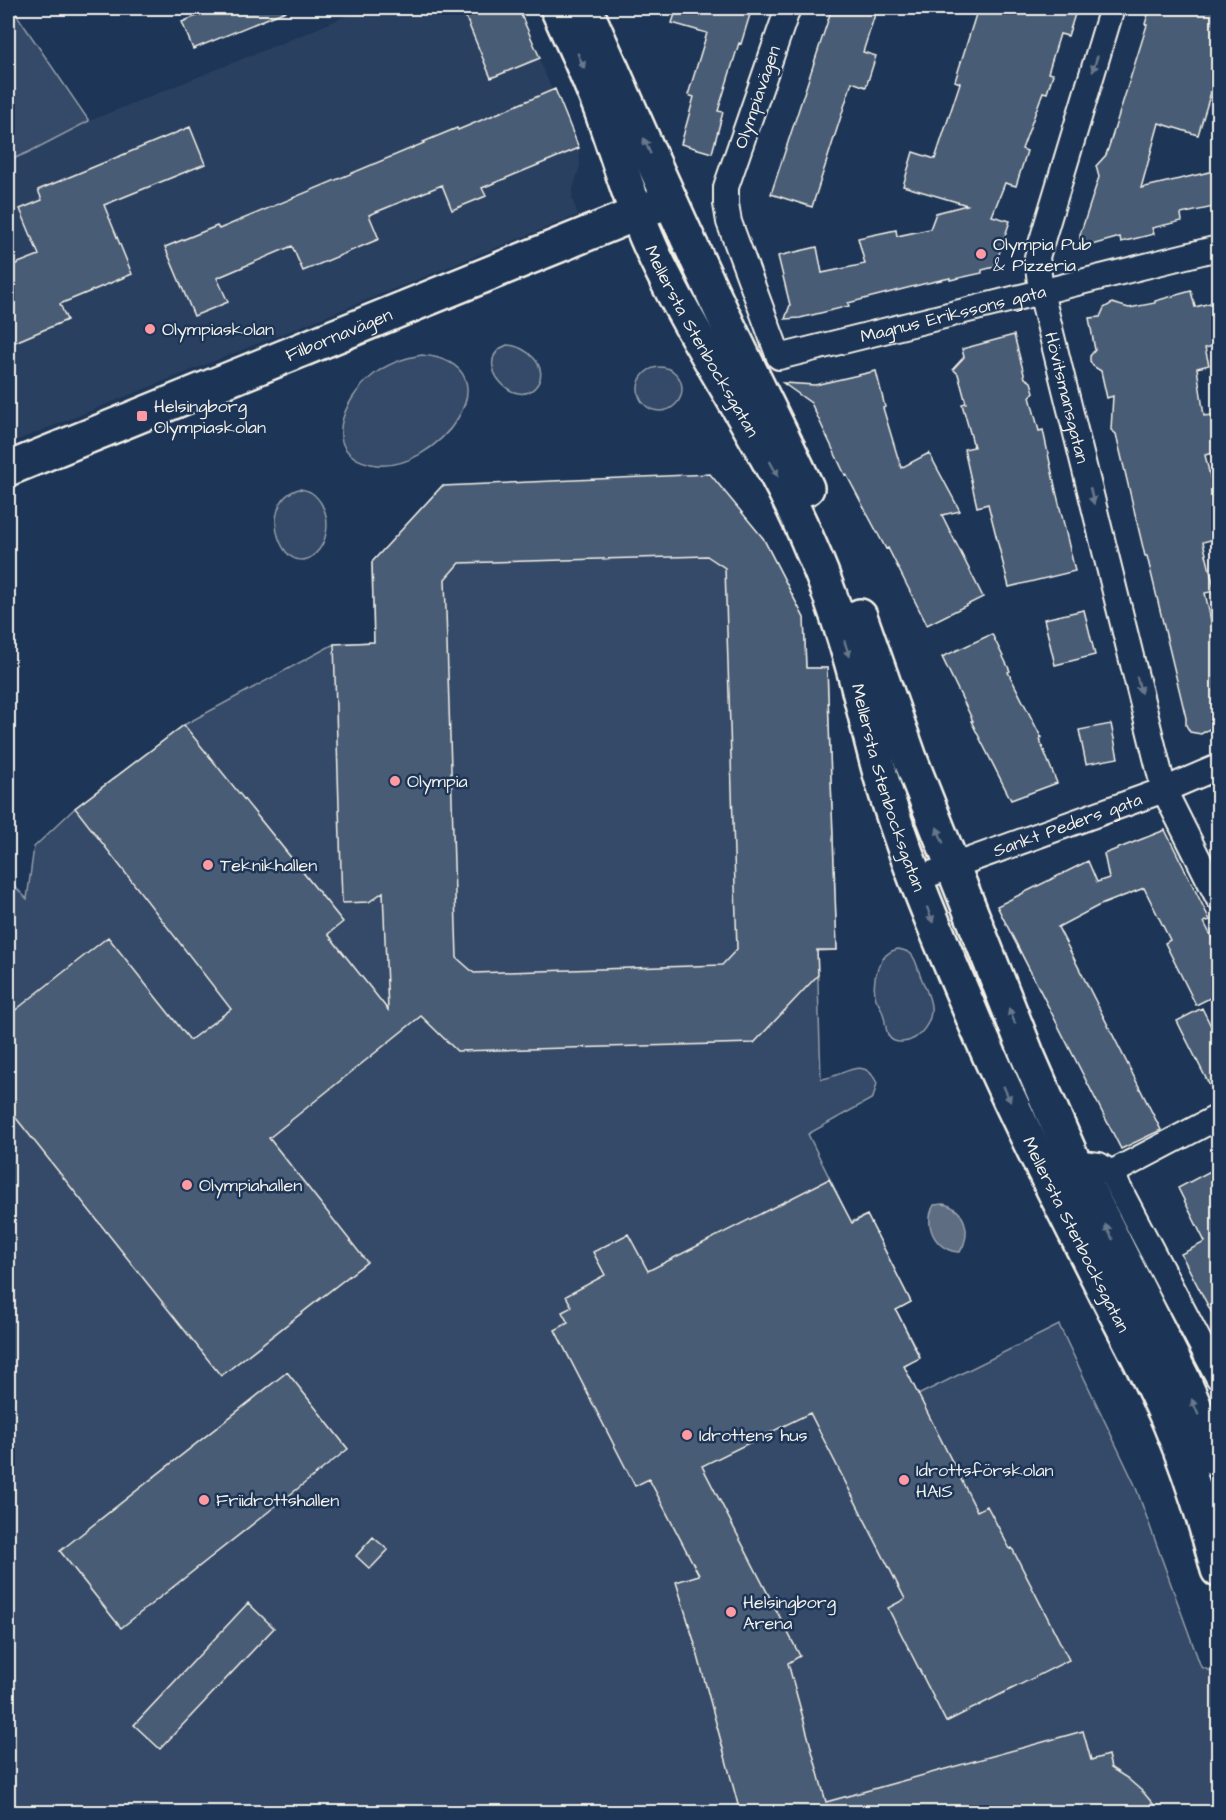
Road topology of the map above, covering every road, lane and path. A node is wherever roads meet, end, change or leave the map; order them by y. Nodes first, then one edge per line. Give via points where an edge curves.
1 (557, 8) edge
2 (585, 8) edge
3 (788, 8) edge
4 (1112, 8) edge
5 (671, 200) junction
6 (637, 214) junction
7 (1218, 248) edge
8 (1041, 292) junction
9 (791, 353) joint
10 (8, 469) edge
11 (1218, 767) edge
12 (1164, 790) junction
13 (953, 867) junction
14 (917, 879) junction
15 (1218, 898) edge
16 (1218, 1118) edge
17 (1074, 1162) junction
18 (1111, 1173) junction
19 (1218, 1377) edge
20 (1218, 1461) edge
21 (1218, 1570) edge

1 -> 6 main road, Mellersta Stenbocksgatan via 600,108
5 -> 2 main road, Mellersta Stenbocksgatan
3 - 9 street, Olympiavägen via 726,187 726,204 729,222 779,357
4 -> 8 street, Hövitsmansgatan via 1037,257
5 - 6 main road, Filbornavägen
13 -> 5 main road, Mellersta Stenbocksgatan via 825,527
6 - 10 main road, Filbornavägen
6 -> 14 main road, Mellersta Stenbocksgatan via 663,276 770,462 812,549 852,664 892,813
7 - 8 street, Magnus Erikssons gata
8 - 9 street, Magnus Erikssons gata
8 -> 12 street, Hövitsmansgatan
11 - 12 street, Sankt Peders gata
12 - 13 street, Sankt Peders gata
12 - 15 street, Hövitsmansgatan
13 - 14 street, Sankt Peders gata
17 -> 13 main road, Mellersta Stenbocksgatan
14 -> 21 main road, Mellersta Stenbocksgatan via 1022,1127 1161,1404 1195,1491
16 - 18 street
17 - 18 street via 1099,1165
20 -> 17 main road, Mellersta Stenbocksgatan via 1182,1377
18 - 19 street

